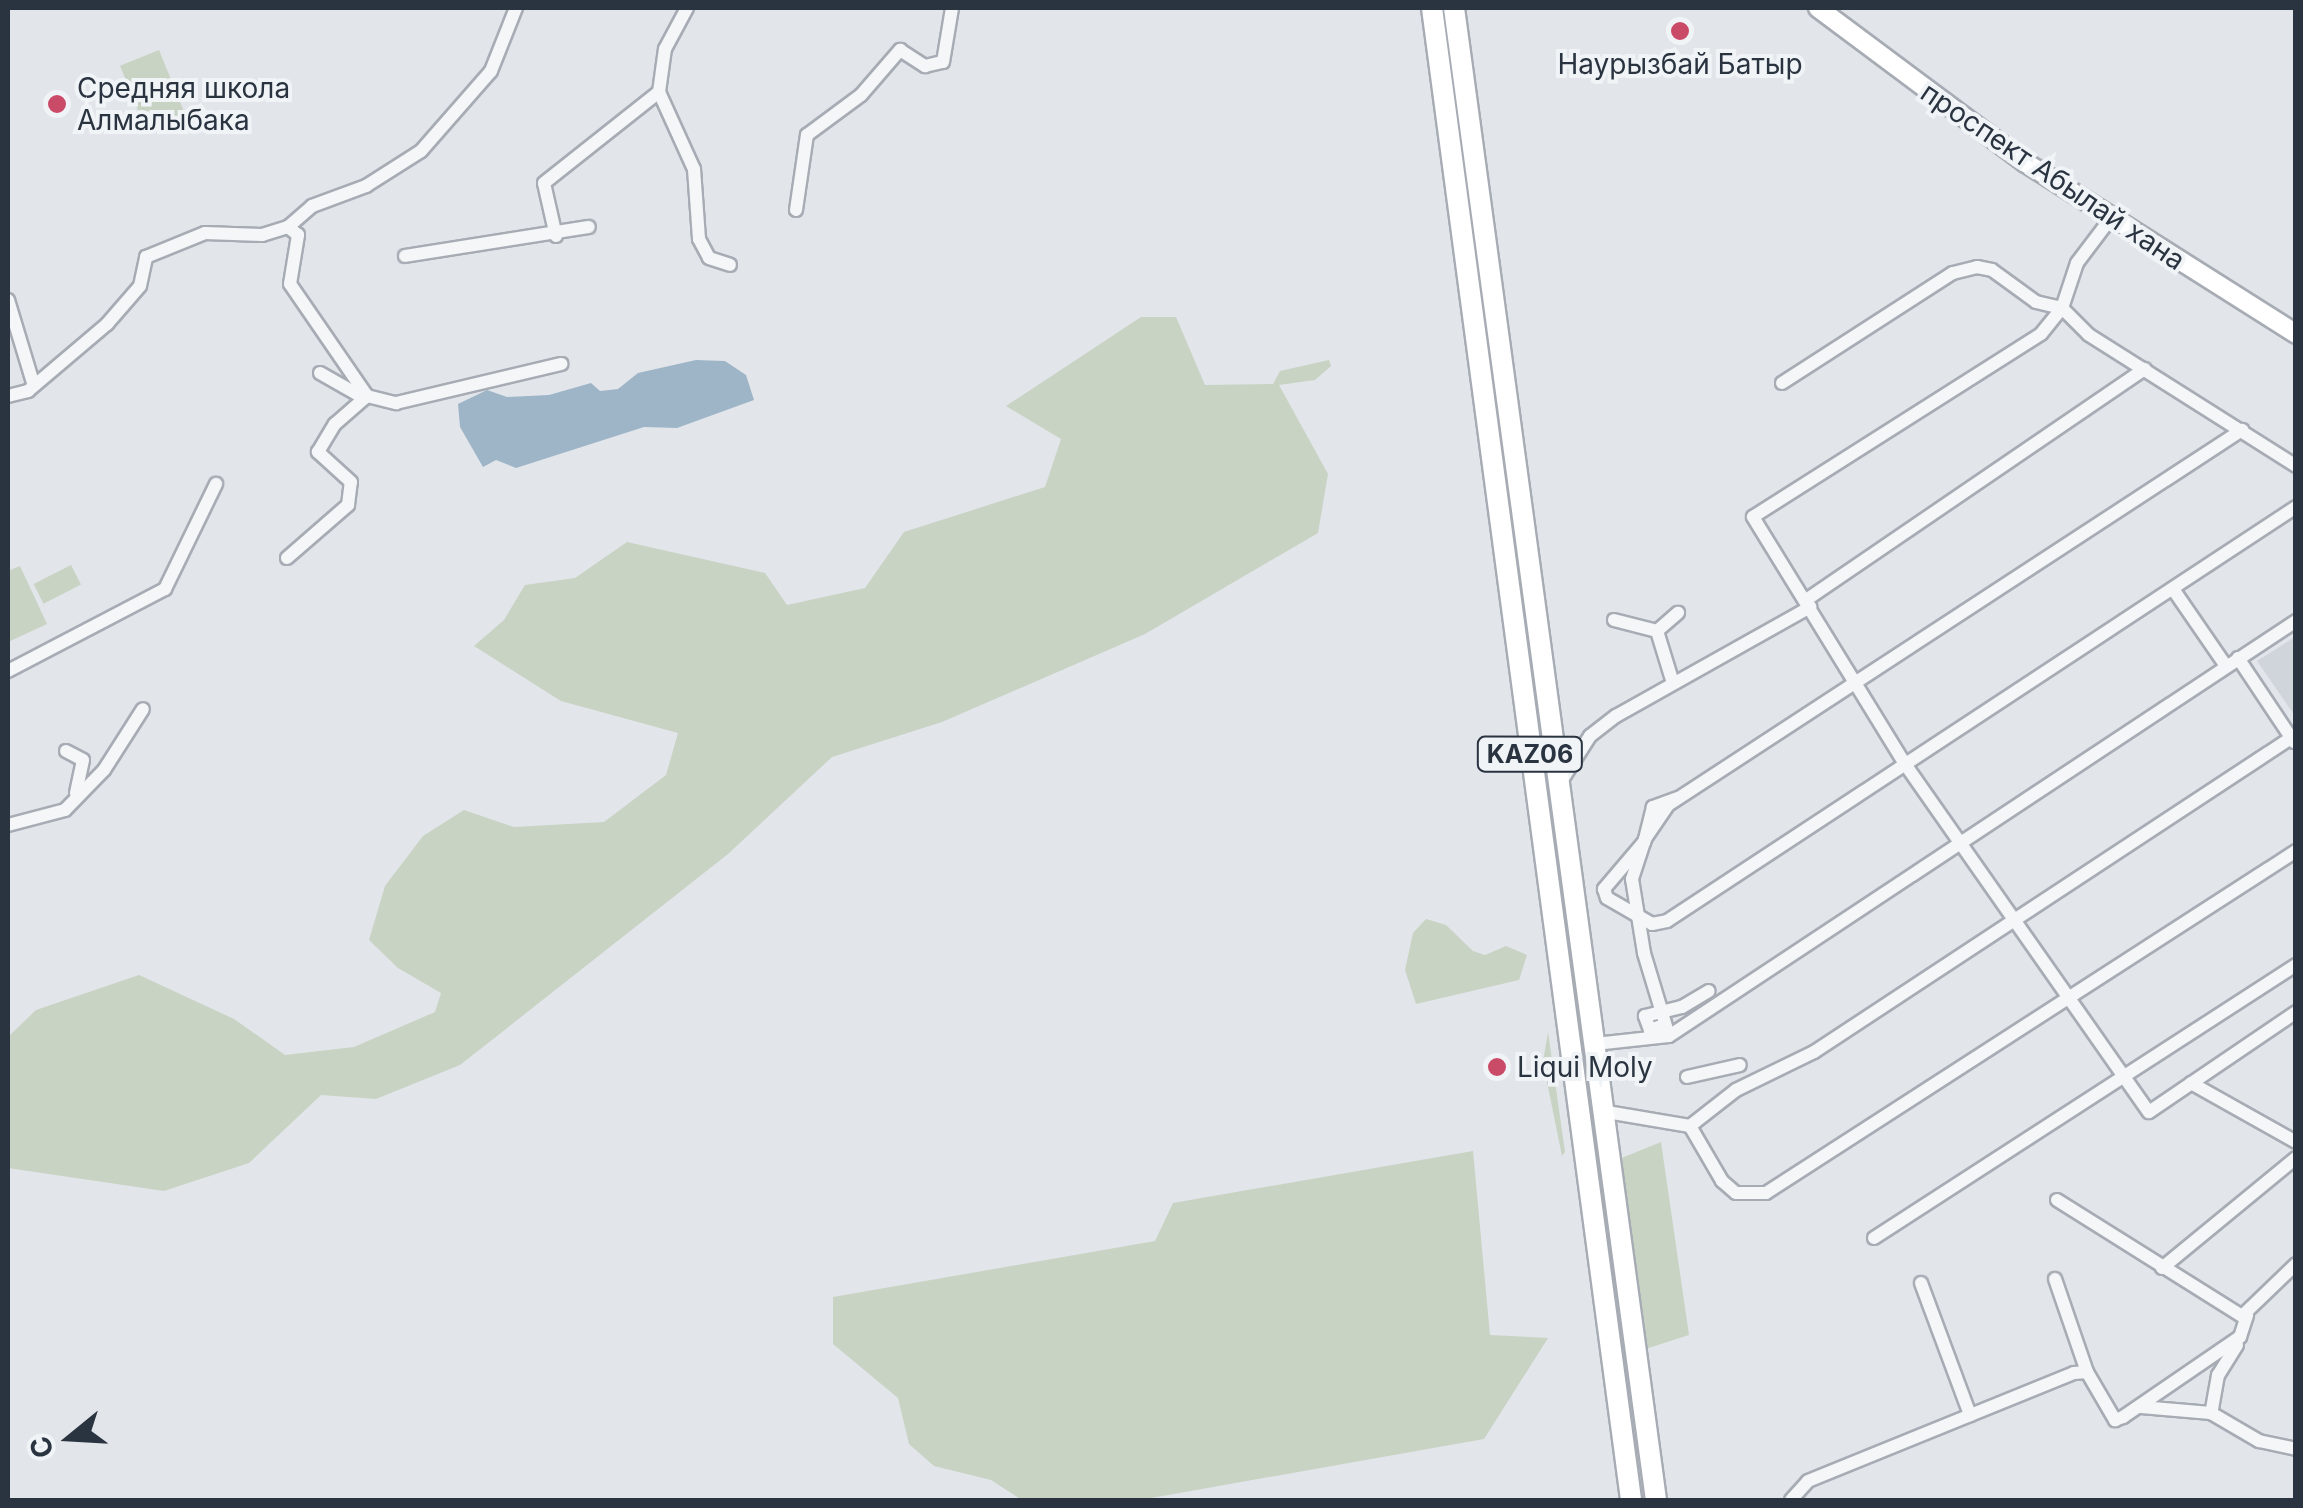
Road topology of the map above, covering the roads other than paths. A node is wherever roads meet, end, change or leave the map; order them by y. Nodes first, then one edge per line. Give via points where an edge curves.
1 (516, 8) edge
2 (687, 8) edge
3 (1432, 8) edge
4 (1454, 8) edge
5 (1818, 8) edge
6 (948, 9) edge
7 (659, 92) junction
8 (796, 210) dead end
9 (2111, 218) junction
10 (590, 227) dead end
11 (293, 231) junction
12 (556, 236) junction
13 (405, 256) dead end
14 (730, 265) dead end
15 (8, 300) edge
16 (2062, 308) junction
17 (2296, 334) edge
18 (561, 364) dead end
19 (2146, 369) junction
20 (320, 373) dead end
21 (1782, 382) dead end
22 (33, 383) junction
23 (8, 396) edge
24 (365, 397) junction
25 (2242, 430) junction
26 (2296, 466) edge
27 (216, 484) dead end
28 (2296, 508) edge
29 (287, 558) dead end
30 (2172, 589) junction
31 (1808, 604) junction
32 (1678, 613) dead end
33 (1614, 620) dead end
34 (2296, 621) edge
35 (1657, 631) junction
36 (2238, 658) junction
37 (2226, 666) junction
38 (8, 671) edge
39 (1854, 680) junction
40 (1673, 683) junction
41 (143, 710) dead end
42 (2293, 741) edge
43 (66, 750) dead end
44 (1905, 764) junction
45 (1558, 786) junction
46 (67, 808) junction
47 (8, 825) edge
48 (1963, 840) junction
49 (1644, 842) junction
50 (2296, 850) edge
51 (1639, 918) junction
52 (2019, 919) junction
53 (2296, 964) edge
54 (1709, 991) dead end
55 (2070, 998) junction
56 (1658, 1010) junction
57 (2296, 1012) edge
58 (1667, 1030) junction
59 (1595, 1044) junction
60 (1740, 1066) dead end
61 (1717, 1075) junction
62 (1687, 1077) dead end
63 (2124, 1078) junction
64 (2191, 1083) junction
65 (1756, 1085) junction
66 (1607, 1112) junction
67 (1690, 1126) junction
68 (2296, 1142) edge
69 (2296, 1158) edge
70 (2057, 1200) dead end
71 (1874, 1238) dead end
72 (2296, 1264) edge
73 (2162, 1268) junction
74 (2055, 1280) dead end
75 (1920, 1283) dead end
76 (2246, 1315) junction
77 (2240, 1337) junction
78 (2087, 1372) junction
79 (2141, 1407) junction
80 (2211, 1413) junction
81 (1970, 1415) junction
82 (2296, 1449) edge
83 (1631, 1500) edge
84 (1656, 1500) edge
85 (1791, 1500) edge

1 - 11 street via 491,71 421,151 305,212
2 - 7 street via 665,49
3 - 83 highway, KАZ06
4 - 45 highway, KАZ06
5 - 9 main road, проспект Абылай хана
6 - 8 street via 943,62 924,66 900,50 862,94 808,135
7 - 12 street via 551,172 541,190
7 - 14 street via 694,169 699,239 709,258
9 - 16 street via 2077,263
9 - 17 main road, проспект Абылай хана
10 - 12 street
11 - 22 street via 205,233 146,258 133,297
11 - 24 street via 290,284
12 - 13 street
15 - 22 street
16 - 19 street via 2088,335
16 - 21 street via 2036,302 1977,266 1952,273
16 - 31 street via 2041,334 1753,517
18 - 24 street via 396,403
19 - 25 street
19 - 31 street
20 - 24 street
22 - 23 street
24 - 29 street via 318,452 352,482 353,494
25 - 26 street
25 - 39 street
27 - 38 street via 165,589
28 - 30 street
30 - 37 street
30 - 44 street
31 - 39 street
31 - 40 street
32 - 35 street
33 - 35 street
34 - 36 street
35 - 40 street
36 - 37 street
36 - 42 street
37 - 48 street
39 - 44 street
39 - 49 street via 1678,798
40 - 45 street via 1590,736
41 - 46 street via 104,770
42 - 52 street
43 - 46 street via 79,754 85,774
44 - 48 street
44 - 51 street via 1667,921
45 - 59 highway, KАZ06
46 - 47 street
48 - 52 street
48 - 58 street
49 - 51 street via 1632,879
49 - 51 street via 1604,889 1607,898
50 - 55 street
51 - 56 street
52 - 55 street
52 - 65 street
53 - 63 street
54 - 56 street via 1682,1007
55 - 63 street
55 - 67 street via 1766,1194 1736,1194
56 - 58 street
57 - 64 street
58 - 59 street
59 - 66 highway, KАZ06
60 - 61 street
61 - 62 street
61 - 65 street
63 - 64 street via 2149,1112
63 - 71 street
64 - 68 street
65 - 67 street via 1736,1090
66 - 67 street
66 - 84 highway, KАZ06
69 - 73 street
70 - 73 street
72 - 76 street
73 - 76 street via 2232,1313
74 - 78 street
75 - 81 street
76 - 77 street
77 - 79 street
77 - 80 street via 2218,1376
78 - 79 street via 2115,1420
78 - 81 street
79 - 80 street
80 - 82 street via 2259,1441
81 - 85 street via 1808,1482

